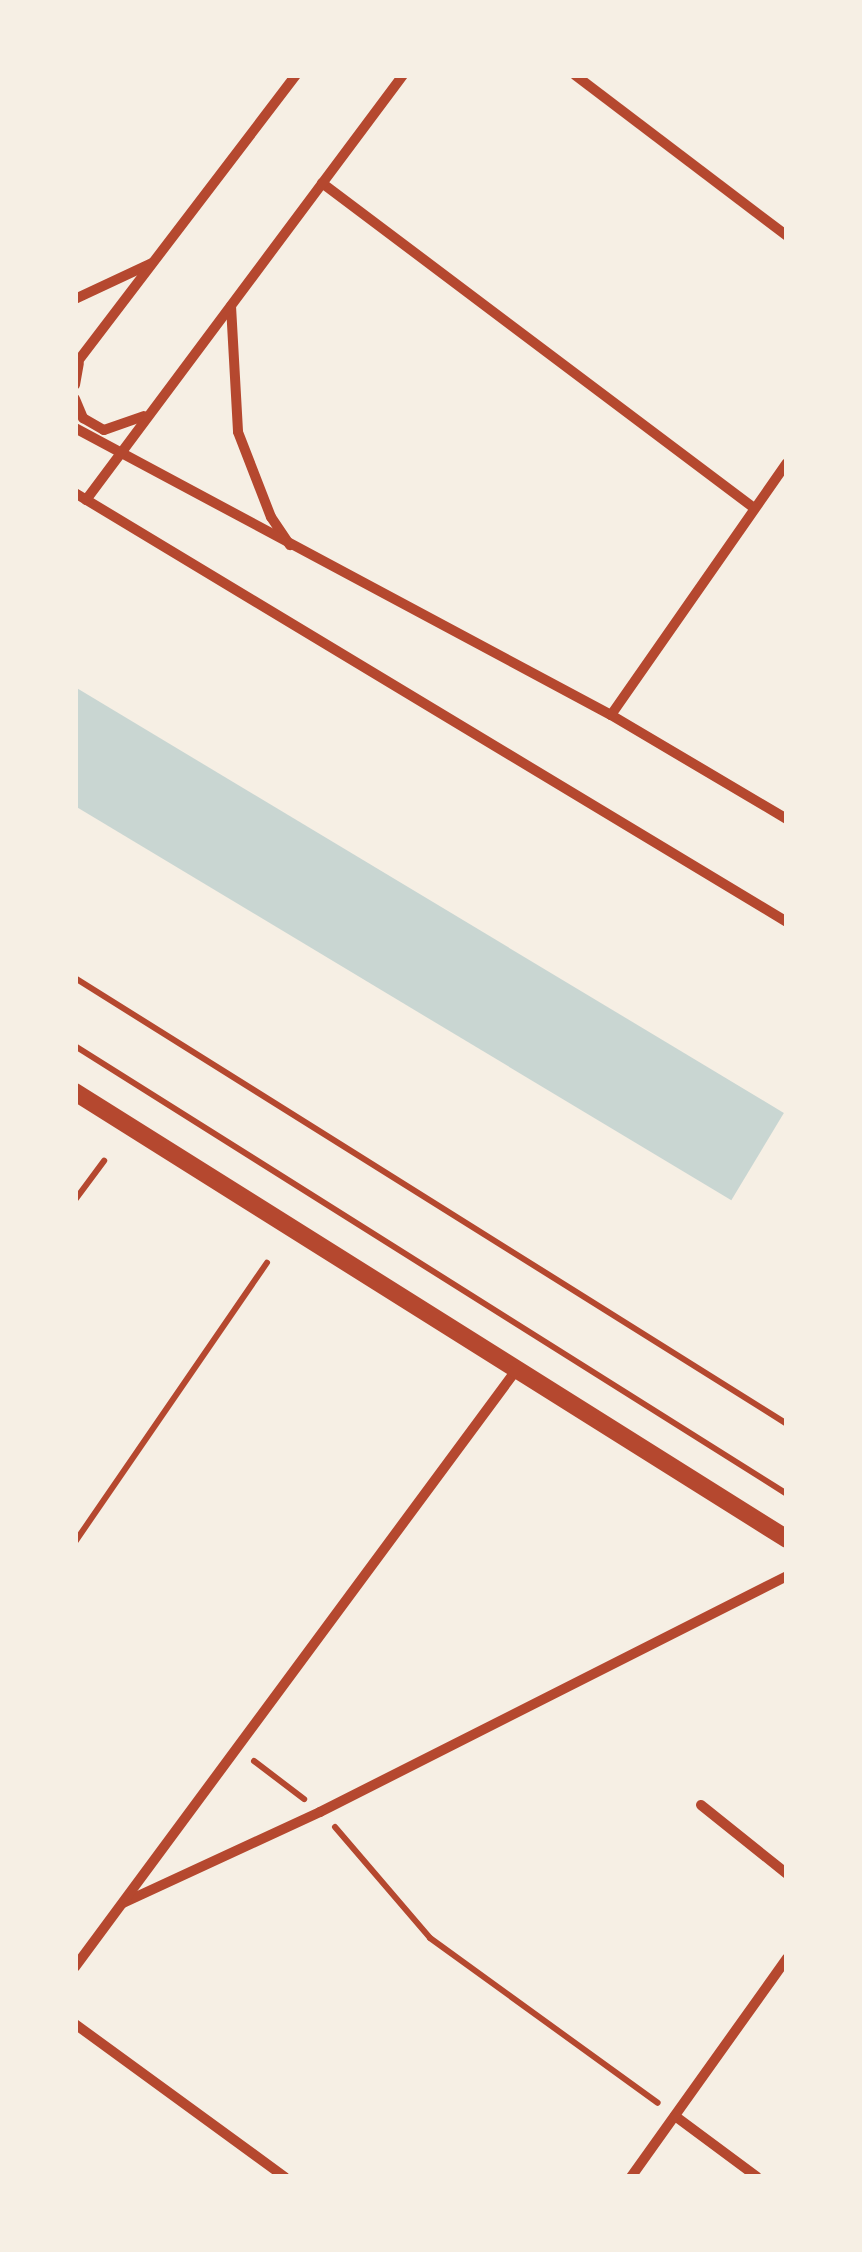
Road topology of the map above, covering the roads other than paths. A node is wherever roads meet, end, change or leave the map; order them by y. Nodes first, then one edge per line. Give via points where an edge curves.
1 (296, 75) edge
2 (403, 75) edge
3 (575, 75) edge
4 (322, 182) junction
5 (787, 236) edge
6 (157, 260) junction
7 (75, 300) edge
8 (230, 306) junction
9 (78, 362) edge
10 (75, 385) edge
11 (75, 399) edge
12 (155, 408) junction
13 (75, 428) edge
14 (119, 455) junction
15 (787, 463) edge
16 (75, 493) edge
17 (86, 500) junction
18 (754, 508) junction
19 (291, 546) junction
20 (611, 715) junction
21 (787, 820) edge
22 (787, 922) edge
23 (75, 1092) edge
24 (517, 1369) junction
25 (787, 1538) edge
26 (787, 1576) edge
27 (700, 1804) dead end
28 (787, 1874) edge
29 (122, 1904) junction
30 (787, 1958) edge
31 (75, 1967) edge
32 (75, 2024) edge
33 (675, 2116) junction
34 (285, 2177) edge
35 (630, 2177) edge
36 (757, 2177) edge

1 - 6 street
2 - 4 street
3 - 5 street
4 - 8 street
4 - 18 street
6 - 7 street
6 - 9 street
8 - 12 street
8 - 19 street via 238,432 271,516
9 - 10 street
11 - 12 street via 83,418 104,430 127,426
12 - 14 street
13 - 14 street
14 - 17 street
14 - 19 street
15 - 18 street
16 - 17 street
17 - 22 street
18 - 20 street
19 - 20 street
20 - 21 street
23 - 24 street
24 - 25 street
24 - 29 street
26 - 29 street via 320,1812
27 - 28 street
29 - 31 street
30 - 33 street
32 - 34 street
33 - 35 street
33 - 36 street

